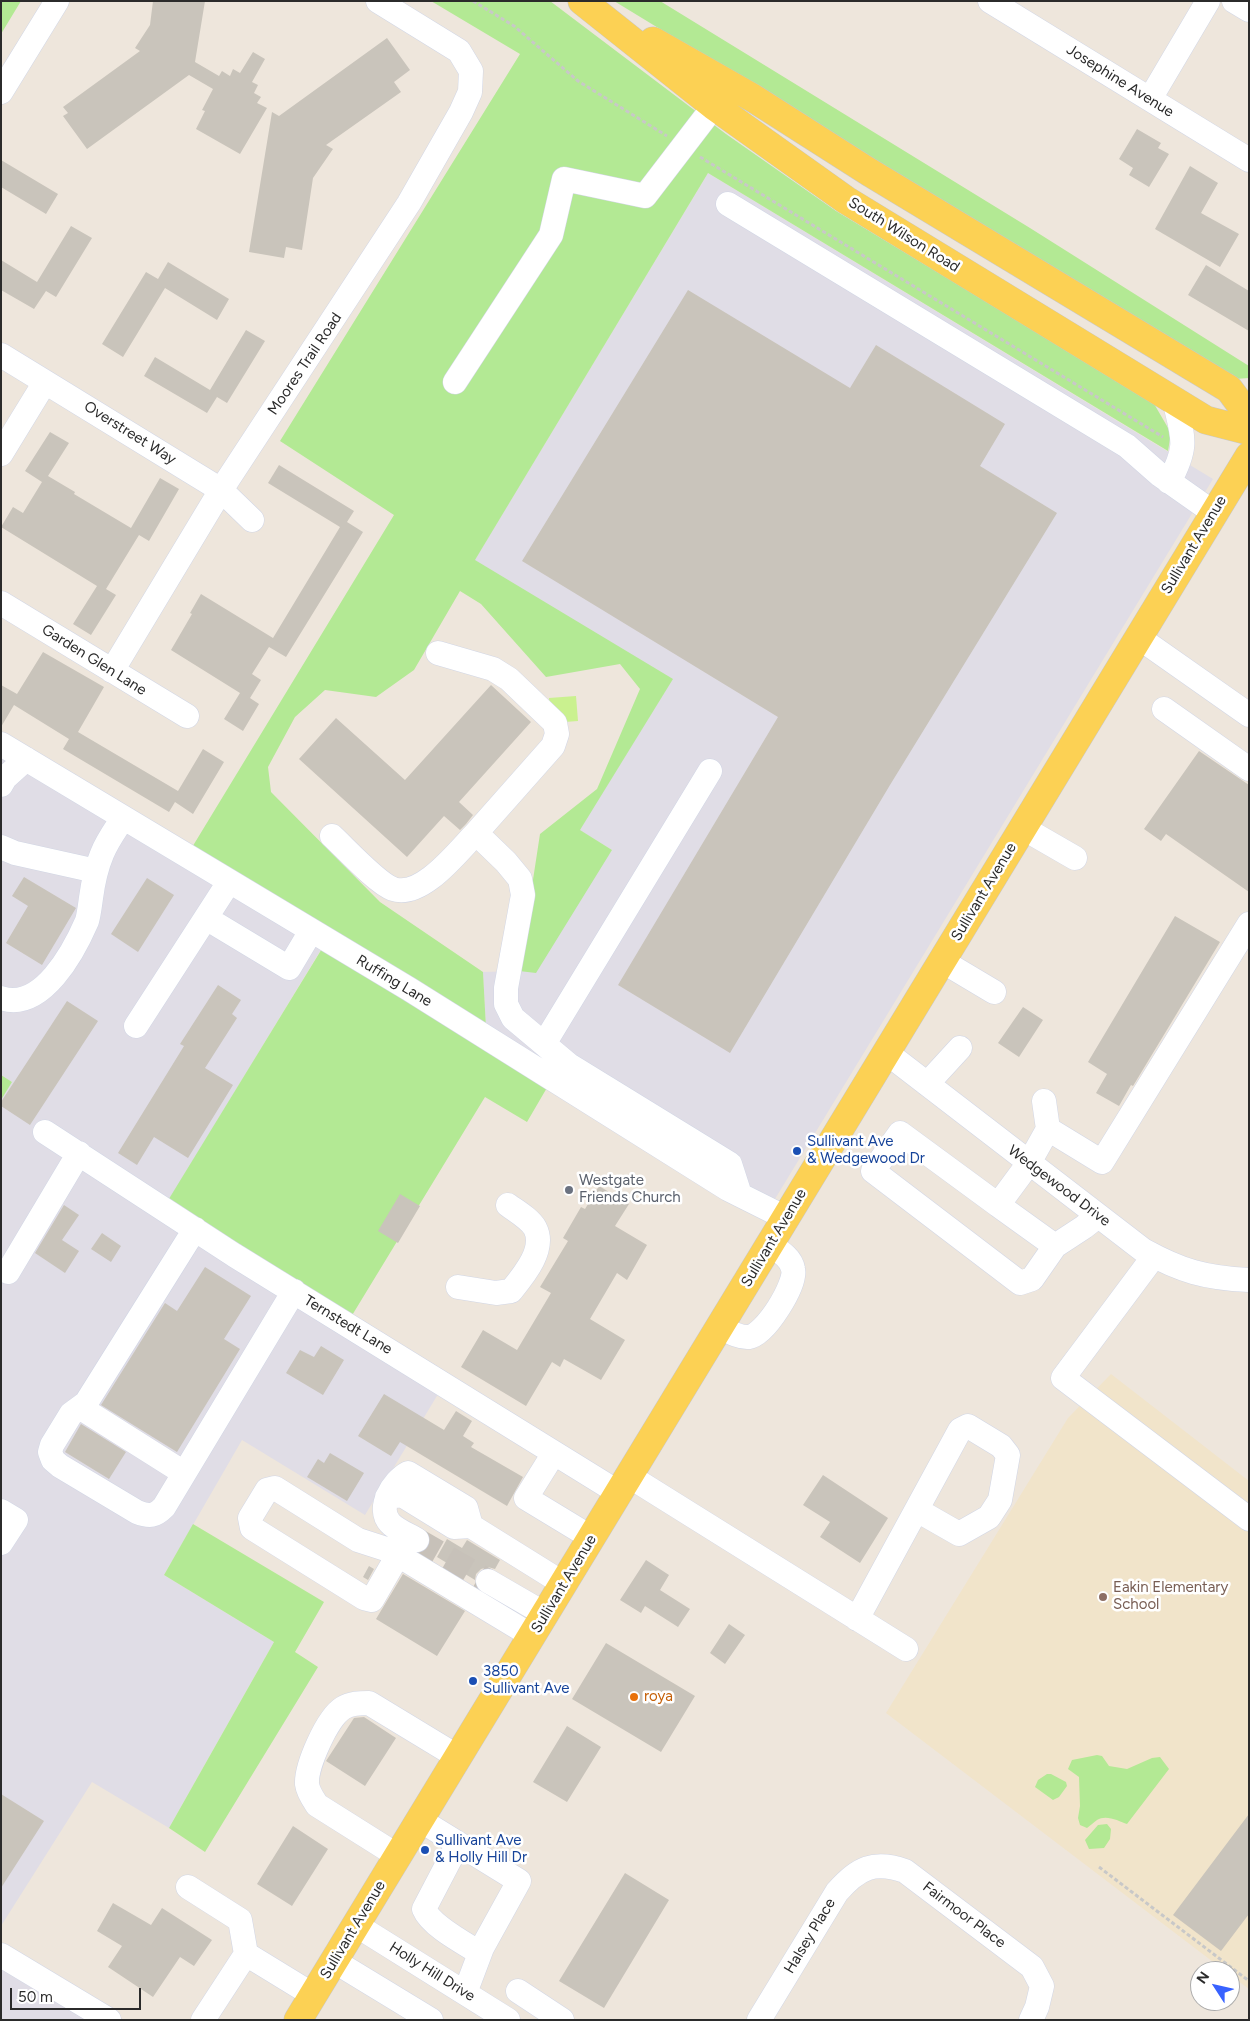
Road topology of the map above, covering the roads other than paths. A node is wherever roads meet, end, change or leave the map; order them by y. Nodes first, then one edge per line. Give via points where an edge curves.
1 (57, 1) edge
2 (378, 1) edge
3 (583, 1) edge
4 (990, 1) edge
5 (1208, 1) edge
6 (1234, 1) edge
7 (1249, 10) edge
8 (1, 92) edge
9 (1150, 99) junction
10 (714, 106) junction
11 (1249, 160) edge
12 (728, 204) dead end
13 (1, 355) edge
14 (45, 382) junction
15 (455, 382) dead end
16 (1174, 399) junction
17 (1249, 416) edge
18 (1249, 430) edge
19 (1, 454) edge
20 (1249, 456) edge
21 (1169, 482) junction
22 (221, 490) junction
23 (1214, 513) junction
24 (252, 520) dead end
25 (1, 603) edge
26 (1138, 638) junction
27 (438, 653) dead end
28 (112, 670) junction
29 (1164, 709) dead end
30 (1249, 715) edge
31 (187, 716) dead end
32 (1, 744) edge
33 (26, 759) junction
34 (1249, 769) edge
35 (710, 771) dead end
36 (1, 785) edge
37 (123, 818) junction
38 (1023, 828) junction
39 (476, 833) junction
40 (332, 836) dead end
41 (1, 847) edge
42 (1074, 858) dead end
43 (96, 872) junction
44 (228, 882) junction
45 (206, 918) junction
46 (1249, 924) edge
47 (311, 931) junction
48 (942, 961) junction
49 (994, 992) dead end
50 (1, 998) edge
51 (136, 1026) dead end
52 (544, 1044) junction
53 (960, 1048) dead end
54 (887, 1053) junction
55 (927, 1084) junction
56 (1044, 1101) dead end
57 (1048, 1129) junction
58 (44, 1132) dead end
59 (79, 1153) junction
60 (1029, 1163) junction
61 (740, 1195) junction
62 (508, 1205) dead end
63 (998, 1205) junction
64 (1098, 1216) junction
65 (786, 1218) junction
66 (195, 1229) junction
67 (770, 1245) junction
68 (1055, 1246) junction
69 (1154, 1256) junction
70 (8, 1272) dead end
71 (1249, 1280) edge
72 (458, 1287) dead end
73 (294, 1291) junction
74 (720, 1327) junction
75 (81, 1408) junction
76 (554, 1453) junction
77 (184, 1473) junction
78 (624, 1484) junction
79 (917, 1510) junction
80 (1, 1511) edge
81 (1249, 1519) edge
82 (592, 1538) junction
83 (418, 1540) tunnel mouth
84 (1, 1542) edge
85 (398, 1555) junction
86 (488, 1581) tunnel mouth
87 (564, 1584) junction
88 (858, 1619) junction
89 (539, 1625) junction
90 (906, 1649) dead end
91 (458, 1757) junction
92 (420, 1820) junction
93 (458, 1844) junction
94 (398, 1856) junction
95 (873, 1866) joint
96 (188, 1887) dead end
97 (356, 1925) junction
98 (480, 1953) junction
99 (246, 1954) junction
100 (1, 1955) edge
101 (334, 1961) junction
102 (518, 1990) dead end
103 (465, 1993) junction
104 (313, 1995) junction
105 (109, 2020) edge
106 (203, 2020) edge
107 (298, 2020) edge
108 (430, 2020) edge
109 (508, 2020) edge
110 (562, 2020) edge
111 (759, 2020) edge
112 (1031, 2020) edge

1 - 8 street
2 - 22 street, Moores Trail Road via 459,51 471,71 470,92 404,211
3 - 10 main road, South Wilson Road
3 - 17 main road, South Wilson Road via 753,98 869,172 1229,389
4 - 9 street, Josephine Avenue
5 - 9 street
6 - 7 street
9 - 11 street, Josephine Avenue
10 - 15 street via 645,196 564,179 551,235
10 - 16 main road, South Wilson Road via 846,200
12 - 21 street via 1127,446
13 - 14 street, Overstreet Way
14 - 19 street
14 - 22 street, Overstreet Way
16 - 18 main road, South Wilson Road via 1206,420
16 - 21 street via 1183,450
20 - 23 main road, Sullivant Avenue
21 - 23 street
22 - 24 street, Overstreet Way
22 - 28 street, Moores Trail Road
23 - 26 main road, Sullivant Avenue
25 - 28 street, Garden Glen Lane
26 - 30 street
26 - 38 main road, Sullivant Avenue
27 - 39 street via 493,669 509,679 554,723 557,734 554,746
28 - 31 street, Garden Glen Lane
29 - 34 street
32 - 33 street, Ruffing Lane
33 - 36 street
33 - 37 street, Ruffing Lane
35 - 52 street
37 - 43 street via 102,853
37 - 44 street, Ruffing Lane
38 - 42 street
38 - 48 main road, Sullivant Avenue
39 - 40 street via 426,883 410,889 394,889 380,880
39 - 52 street via 520,879 522,895 506,1004 513,1018
41 - 43 street
43 - 50 street via 88,919 60,971 40,992 22,999 8,1001
44 - 45 street
44 - 47 street, Ruffing Lane
45 - 47 street via 289,968
45 - 51 street
46 - 57 street via 1102,1162
47 - 61 street, Ruffing Lane
48 - 49 street
48 - 54 main road, Sullivant Avenue
52 - 61 street via 569,1064 730,1164
53 - 55 street
54 - 55 street, Wedgewood Drive
54 - 65 main road, Sullivant Avenue
55 - 60 street, Wedgewood Drive
56 - 57 street
57 - 60 street
58 - 59 street, Ternstedt Lane
59 - 66 street, Ternstedt Lane
59 - 70 street
60 - 63 street
60 - 64 street, Wedgewood Drive
61 - 65 street, Ruffing Lane
62 - 72 street via 534,1226 538,1237 537,1251 520,1279 512,1291 496,1294
63 - 68 street
63 - 68 street via 900,1133 873,1171 1020,1284 1032,1279
64 - 68 street
64 - 69 street, Wedgewood Drive
65 - 67 main road, Sullivant Avenue
66 - 73 street, Ternstedt Lane
66 - 75 street
67 - 74 main road, Sullivant Avenue
67 - 74 street via 785,1255 793,1266 794,1275 769,1322 760,1332 749,1337
69 - 71 street, Wedgewood Drive via 1198,1274
69 - 81 street via 1063,1378
73 - 76 street, Ternstedt Lane
73 - 77 street
74 - 78 main road, Sullivant Avenue
75 - 77 street
75 - 77 street via 72,1414 52,1445 53,1460 60,1466 147,1516 164,1507
76 - 78 street, Ternstedt Lane
76 - 82 street via 526,1498
78 - 82 main road, Sullivant Avenue
78 - 88 street, Ternstedt Lane
79 - 79 street via 960,1430 968,1426 1002,1446 1008,1455 1000,1500 989,1517 959,1534
79 - 88 street
80 - 84 street via 16,1520
82 - 87 main road, Sullivant Avenue
83 - 87 street via 390,1524 384,1506 387,1497 402,1496 454,1527 471,1526
85 - 85 street via 358,1540 275,1488 267,1490 250,1518 252,1528 364,1598 372,1600
85 - 89 street
86 - 89 street
87 - 89 main road, Sullivant Avenue
88 - 90 street, Ternstedt Lane
89 - 91 main road, Sullivant Avenue
91 - 92 main road, Sullivant Avenue
91 - 94 street via 369,1703 354,1703 342,1708 333,1718 314,1753 307,1786 317,1805
92 - 93 street
92 - 94 main road, Sullivant Avenue
93 - 98 street via 424,1909 435,1923
93 - 98 street via 519,1881
94 - 97 main road, Sullivant Avenue
95 - 111 street, Halsey Place via 850,1877 837,1892
95 - 112 street, Fairmoor Place via 890,1865 905,1871 1032,1967 1042,1986
96 - 99 street via 240,1920
97 - 101 main road, Sullivant Avenue
97 - 103 street, Holly Hill Drive
98 - 103 street
99 - 104 street
99 - 106 street
100 - 105 street
101 - 104 main road, Sullivant Avenue
101 - 108 street
102 - 110 street
103 - 109 street, Holly Hill Drive
104 - 107 main road, Sullivant Avenue

